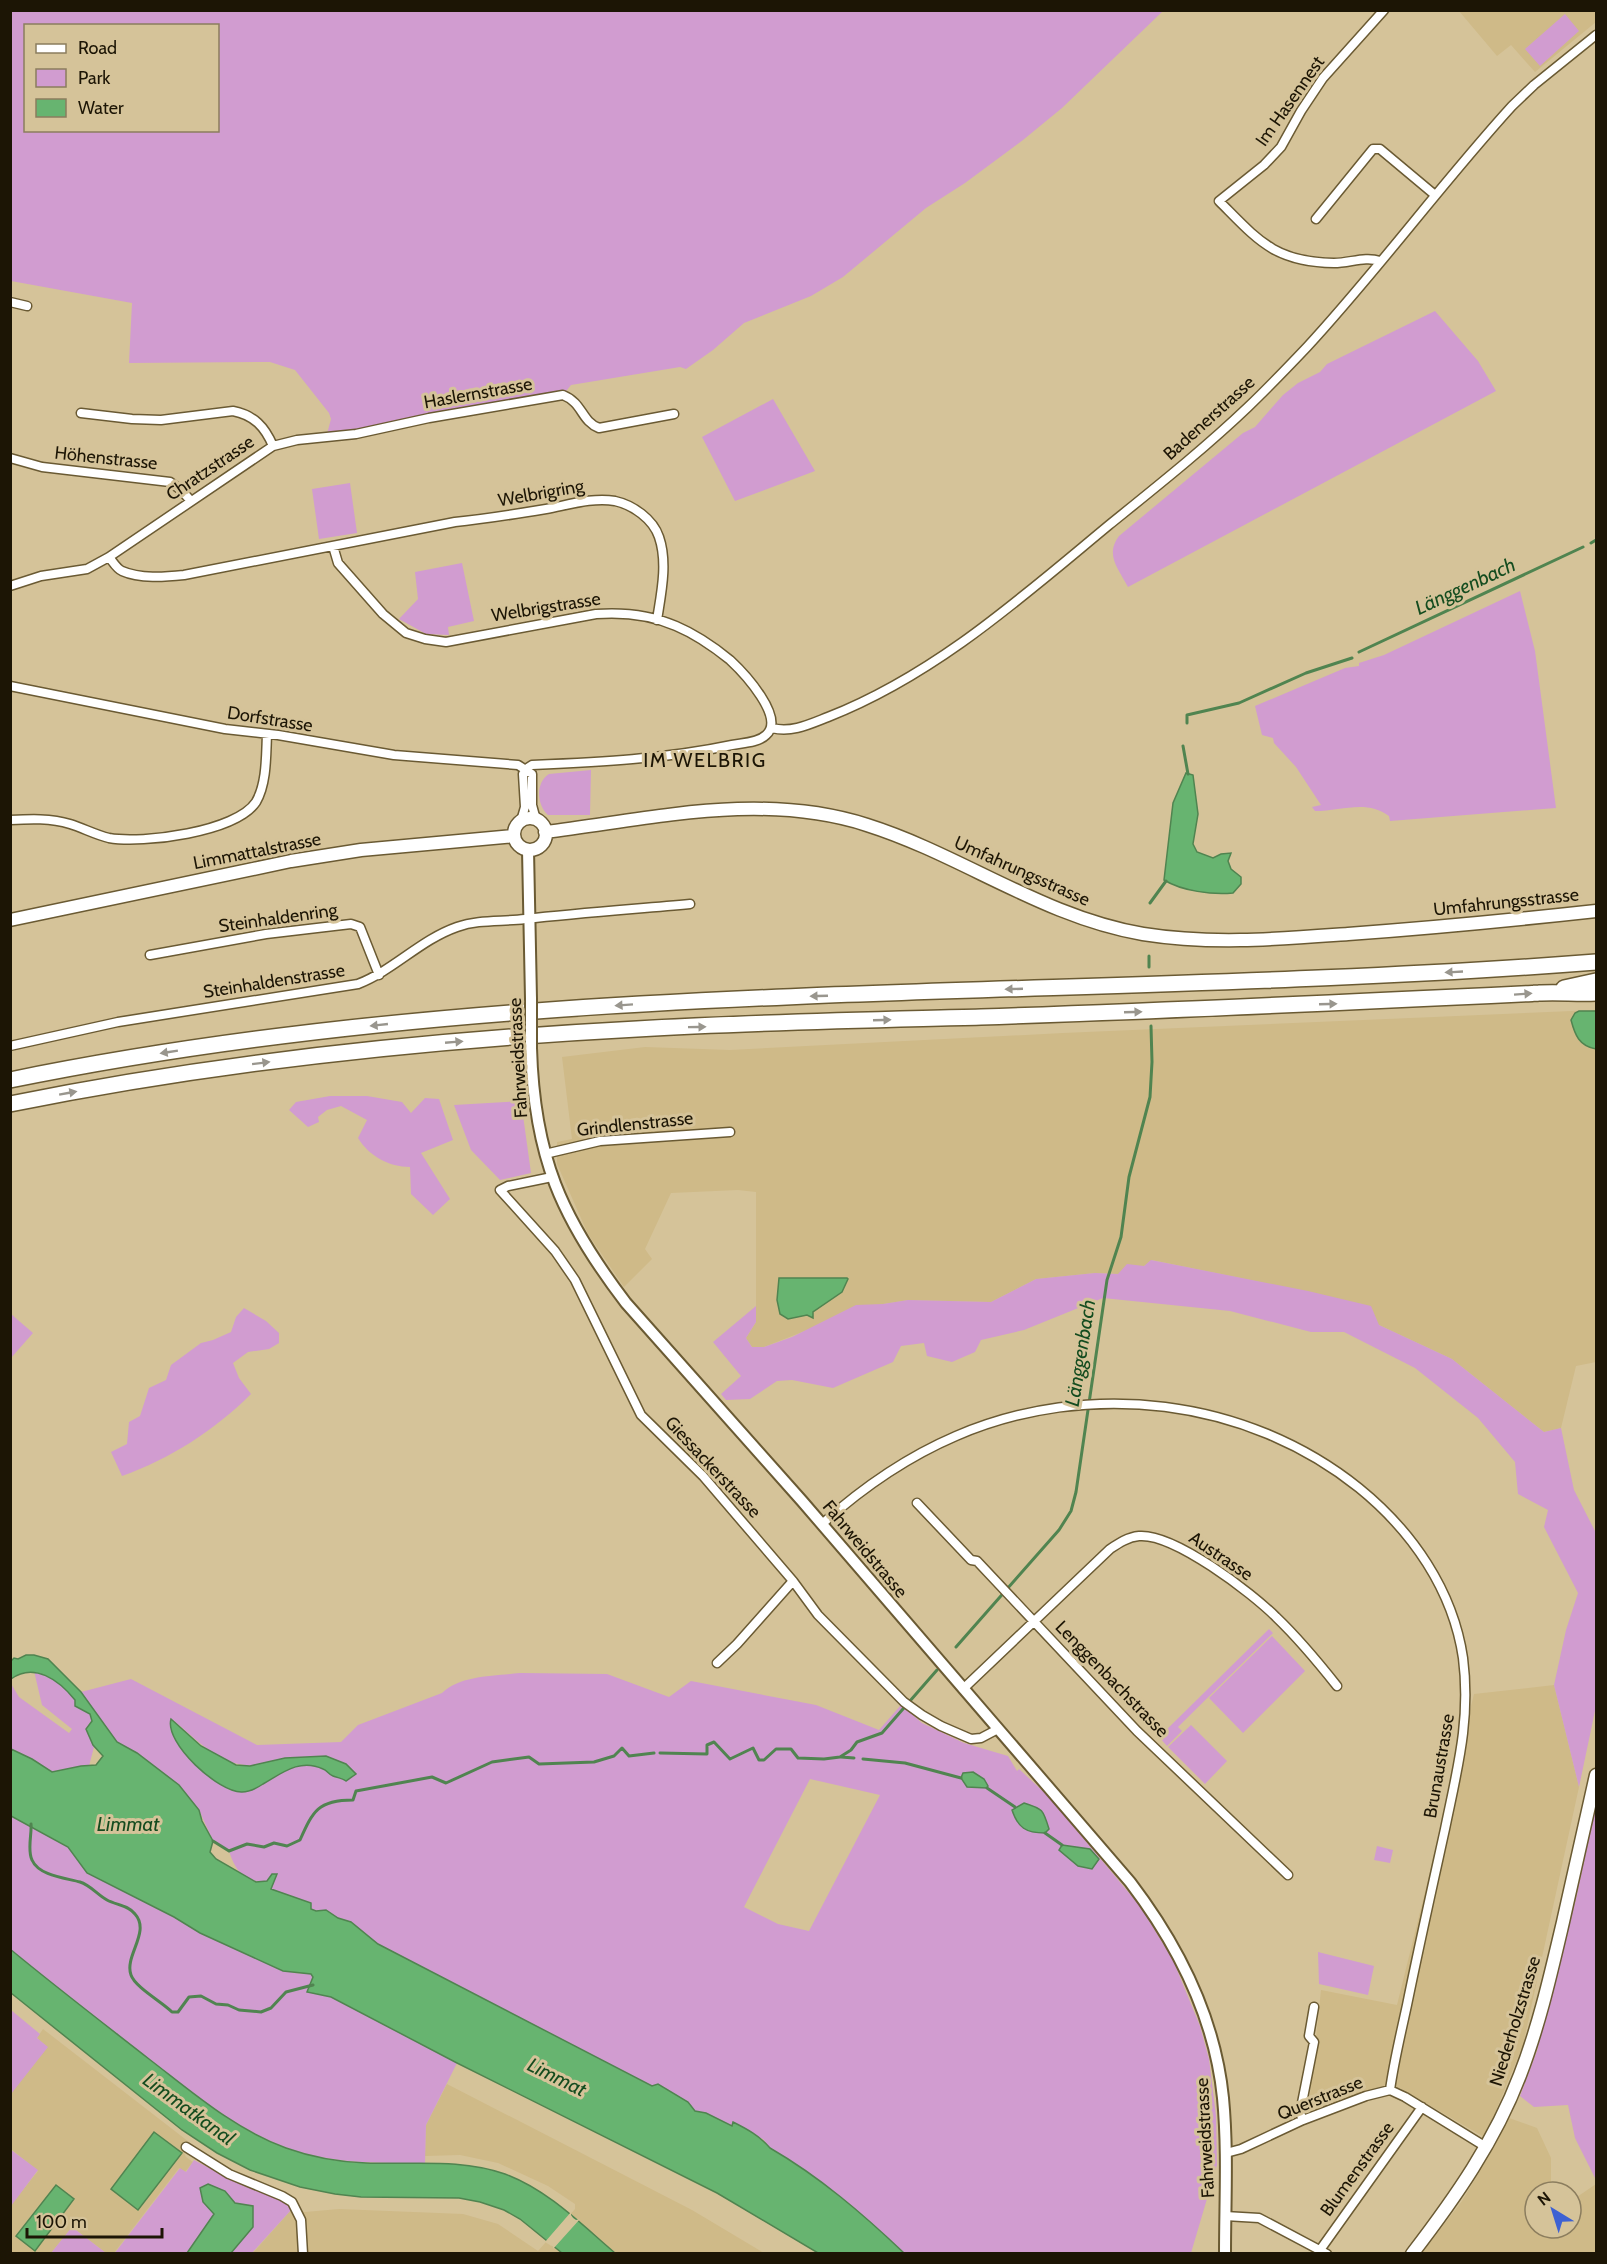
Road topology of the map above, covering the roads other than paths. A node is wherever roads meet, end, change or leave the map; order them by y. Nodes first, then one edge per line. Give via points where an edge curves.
1 (1384, 10) edge
2 (1596, 35) edge
3 (1435, 195) junction
4 (1316, 219) dead end
5 (1380, 261) junction
6 (10, 302) edge
7 (27, 306) dead end
8 (81, 413) dead end
9 (674, 414) dead end
10 (273, 446) junction
11 (10, 458) edge
12 (191, 501) junction
13 (333, 546) junction
14 (109, 557) junction
15 (10, 585) edge
16 (657, 620) junction
17 (10, 686) edge
18 (772, 728) junction
19 (267, 734) junction
20 (526, 769) junction
21 (10, 820) edge
22 (536, 820) junction
23 (521, 821) junction
24 (545, 832) junction
25 (514, 836) junction
26 (528, 850) junction
27 (690, 904) dead end
28 (1596, 911) edge
29 (529, 919) junction
30 (10, 920) edge
31 (150, 955) dead end
32 (1596, 962) edge
33 (379, 975) junction
34 (1596, 981) edge
35 (1546, 992) junction
36 (1596, 993) edge
37 (10, 1046) edge
38 (10, 1080) edge
39 (10, 1104) edge
40 (729, 1132) dead end
41 (545, 1154) junction
42 (552, 1177) junction
43 (917, 1503) dead end
44 (822, 1524) junction
45 (792, 1581) junction
46 (1033, 1621) junction
47 (717, 1663) dead end
48 (1337, 1686) dead end
49 (963, 1689) junction
50 (998, 1729) junction
51 (1596, 1775) edge
52 (1288, 1875) dead end
53 (1314, 2007) dead end
54 (1390, 2090) junction
55 (1422, 2107) junction
56 (1303, 2120) junction
57 (186, 2147) dead end
58 (1486, 2147) junction
59 (1226, 2153) junction
60 (1225, 2216) junction
61 (1324, 2252) edge
62 (303, 2253) edge
63 (1225, 2253) edge
64 (1412, 2253) edge

1 - 5 street, Im Hasennest via 1323,78 1281,147 1219,201 1267,247 1286,256 1335,263 1372,258
2 - 3 street, Badenerstrasse via 1517,102
3 - 4 street via 1380,149 1373,149
3 - 5 street, Badenerstrasse
5 - 18 street, Badenerstrasse via 1248,408 971,635 919,671 841,712 795,729
6 - 7 street
8 - 10 street, Chratzstrasse via 161,420 233,411 252,417 266,430
9 - 10 street, Haslernstrasse via 599,428 575,401 563,395
10 - 12 street, Chratzstrasse
11 - 12 street, Höhenstrasse via 42,467 170,482
12 - 14 street, Chratzstrasse
13 - 14 street via 165,577 120,571
13 - 16 street, Welbrigstrasse via 338,563 382,614 406,633 425,639 446,642 596,614
13 - 16 street, Welbrigring via 455,522 614,501 633,507 659,536 663,563
14 - 15 street, Chratzstrasse via 87,569
16 - 18 street, Welbrigstrasse via 692,634 731,662 766,706
17 - 19 street, Dorfstrasse
18 - 20 street via 759,740 714,749 653,758 532,765
19 - 20 street, Dorfstrasse via 389,754 518,765
19 - 21 street via 257,800 247,812 218,826 130,841 67,823
20 - 22 street via 532,774
20 - 23 street
22 - 23 main road
22 - 24 main road
23 - 25 main road
24 - 26 main road via 542,845
24 - 28 main road, Umfahrungsstrasse via 707,811 802,811 842,818 893,834 1085,919 1144,934 1193,940 1278,939
25 - 26 main road via 519,846
25 - 30 main road, Limmattalstrasse via 361,850 291,861
26 - 29 street, Fahrweidstrasse
27 - 29 street, Steinhaldenstrasse
29 - 33 street, Steinhaldenstrasse via 459,926 431,939
29 - 41 street, Fahrweidstrasse, bridge via 535,1108
31 - 33 street, Steinhaldenring via 266,934 351,924 360,927
32 -> 38 highway via 1325,978 796,996 552,1010 270,1037
33 - 37 street, Steinhaldenstrasse via 347,987 118,1022
34 - 35 highway
35 - 36 highway
39 -> 35 highway via 245,1065 534,1035 1277,1007
40 - 41 street, Grindlenstrasse via 600,1141
41 - 42 street, Fahrweidstrasse
42 - 44 street, Fahrweidstrasse via 580,1238 626,1303
42 - 45 street, Giessackerstrasse via 500,1190 555,1251 575,1280 640,1415 703,1476
43 - 46 street, Lenggenbachstrasse
44 - 49 street, Fahrweidstrasse
44 - 54 street, Brunaustrasse via 881,1478 957,1436 1018,1416 1097,1404 1197,1411 1255,1428 1316,1457 1380,1505 1422,1552 1440,1585 1462,1655 1466,1719
45 - 47 street
45 - 50 street, Giessackerstrasse via 818,1615 907,1704 940,1726 971,1739
46 - 48 street, Austrasse via 1110,1549 1127,1539 1147,1536 1193,1555 1275,1615
46 - 49 street, Austrasse
46 - 52 street, Lenggenbachstrasse via 1137,1731
49 - 50 street, Fahrweidstrasse
50 - 59 street, Fahrweidstrasse via 1130,1882 1175,1950 1197,1995 1216,2057
51 - 58 main road, Niederholzstrasse via 1540,2013 1520,2075
53 - 56 street via 1309,2036 1314,2042 1300,2113
54 - 55 street, Querstrasse
54 - 56 street, Querstrasse
55 - 58 street, Querstrasse
55 - 61 street, Blumenstrasse
56 - 59 street, Querstrasse via 1242,2150
57 - 62 street via 229,2174 292,2202 301,2220
58 - 64 main road, Niederholzstrasse
59 - 60 street, Fahrweidstrasse
60 - 61 street via 1259,2218
60 - 63 street, Fahrweidstrasse

